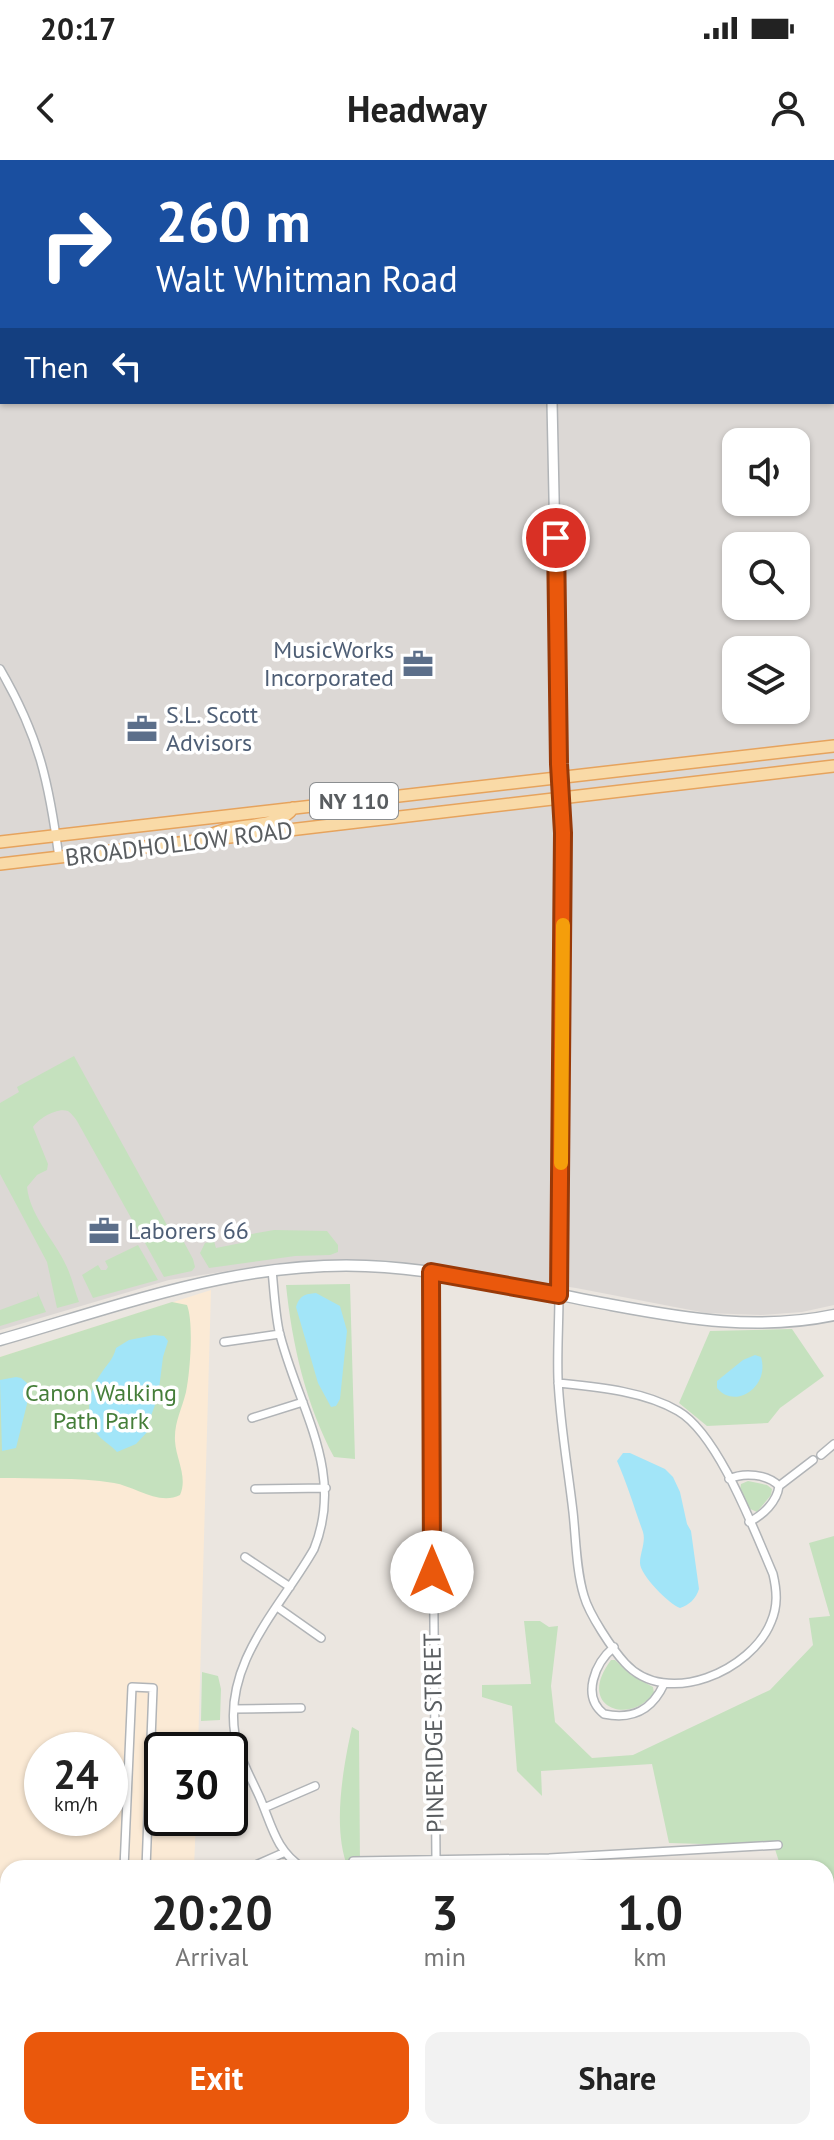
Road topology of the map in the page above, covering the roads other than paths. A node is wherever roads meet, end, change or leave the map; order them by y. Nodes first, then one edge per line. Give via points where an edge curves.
1 (552, 404) edge
2 (0, 669) edge
3 (834, 746) edge
4 (834, 766) edge
5 (560, 777) junction
6 (562, 799) junction
7 (293, 808) junction
8 (56, 835) junction
9 (204, 839) junction
10 (0, 842) edge
11 (59, 858) junction
12 (0, 864) edge
13 (272, 1270) junction
14 (431, 1272) junction
15 (559, 1295) junction
16 (834, 1315) edge
17 (280, 1334) junction
18 (0, 1340) edge
19 (224, 1342) dead end
20 (558, 1383) junction
21 (303, 1402) junction
22 (252, 1418) dead end
23 (834, 1444) edge
24 (821, 1455) dead end
25 (813, 1460) dead end
26 (729, 1479) junction
27 (779, 1486) junction
28 (326, 1488) junction
29 (255, 1489) dead end
30 (749, 1522) junction
31 (245, 1557) dead end
32 (290, 1587) junction
33 (277, 1607) junction
34 (321, 1638) dead end
35 (614, 1647) junction
36 (664, 1684) junction
37 (301, 1708) dead end
38 (234, 1709) junction
39 (315, 1786) dead end
40 (264, 1808) junction
41 (778, 1845) dead end
42 (283, 1853) junction
43 (436, 1859) junction
44 (124, 1860) edge
45 (146, 1860) edge
46 (267, 1860) edge
47 (292, 1860) edge
48 (394, 1860) edge

1 - 5 street
2 - 8 street via 41,756
3 - 5 main road, BROADHOLLOW ROAD / NY 110
4 - 6 main road, BROADHOLLOW ROAD / NY 110
5 - 6 street
5 - 7 main road, BROADHOLLOW ROAD / NY 110
6 - 9 main road, BROADHOLLOW ROAD / NY 110
6 - 15 street
7 - 8 main road, BROADHOLLOW ROAD / NY 110
7 - 9 main road via 280,820 231,827
8 - 10 main road, BROADHOLLOW ROAD / NY 110
8 - 11 street
9 - 11 main road, BROADHOLLOW ROAD / NY 110
11 - 12 main road, BROADHOLLOW ROAD / NY 110
13 - 14 main road via 369,1266
13 - 17 street
13 - 18 main road via 191,1284
14 - 15 main road
14 - 43 street, PINERIDGE STREET
15 - 16 main road via 709,1322 770,1323
15 - 20 street
17 - 19 street
17 - 21 street
20 - 26 street via 642,1397 680,1412 707,1437
20 - 35 street via 582,1585
21 - 22 street
21 - 28 street
23 - 24 street
25 - 27 street
26 - 27 street via 750,1475
26 - 30 street
27 - 30 street via 771,1504
28 - 29 street
28 - 32 street via 321,1532
30 - 36 street via 776,1586 771,1623 752,1648 725,1668 696,1682
31 - 32 street
32 - 33 street
33 - 34 street
33 - 38 street via 242,1664
35 - 36 street via 634,1671
35 - 36 street via 593,1681 593,1700 604,1714 624,1715 649,1707
37 - 38 street
38 - 40 street via 239,1748
39 - 40 street
40 - 42 street
41 - 43 street
42 - 46 street
42 - 47 street
43 - 48 street
44 - 45 street via 132,1687 153,1688

